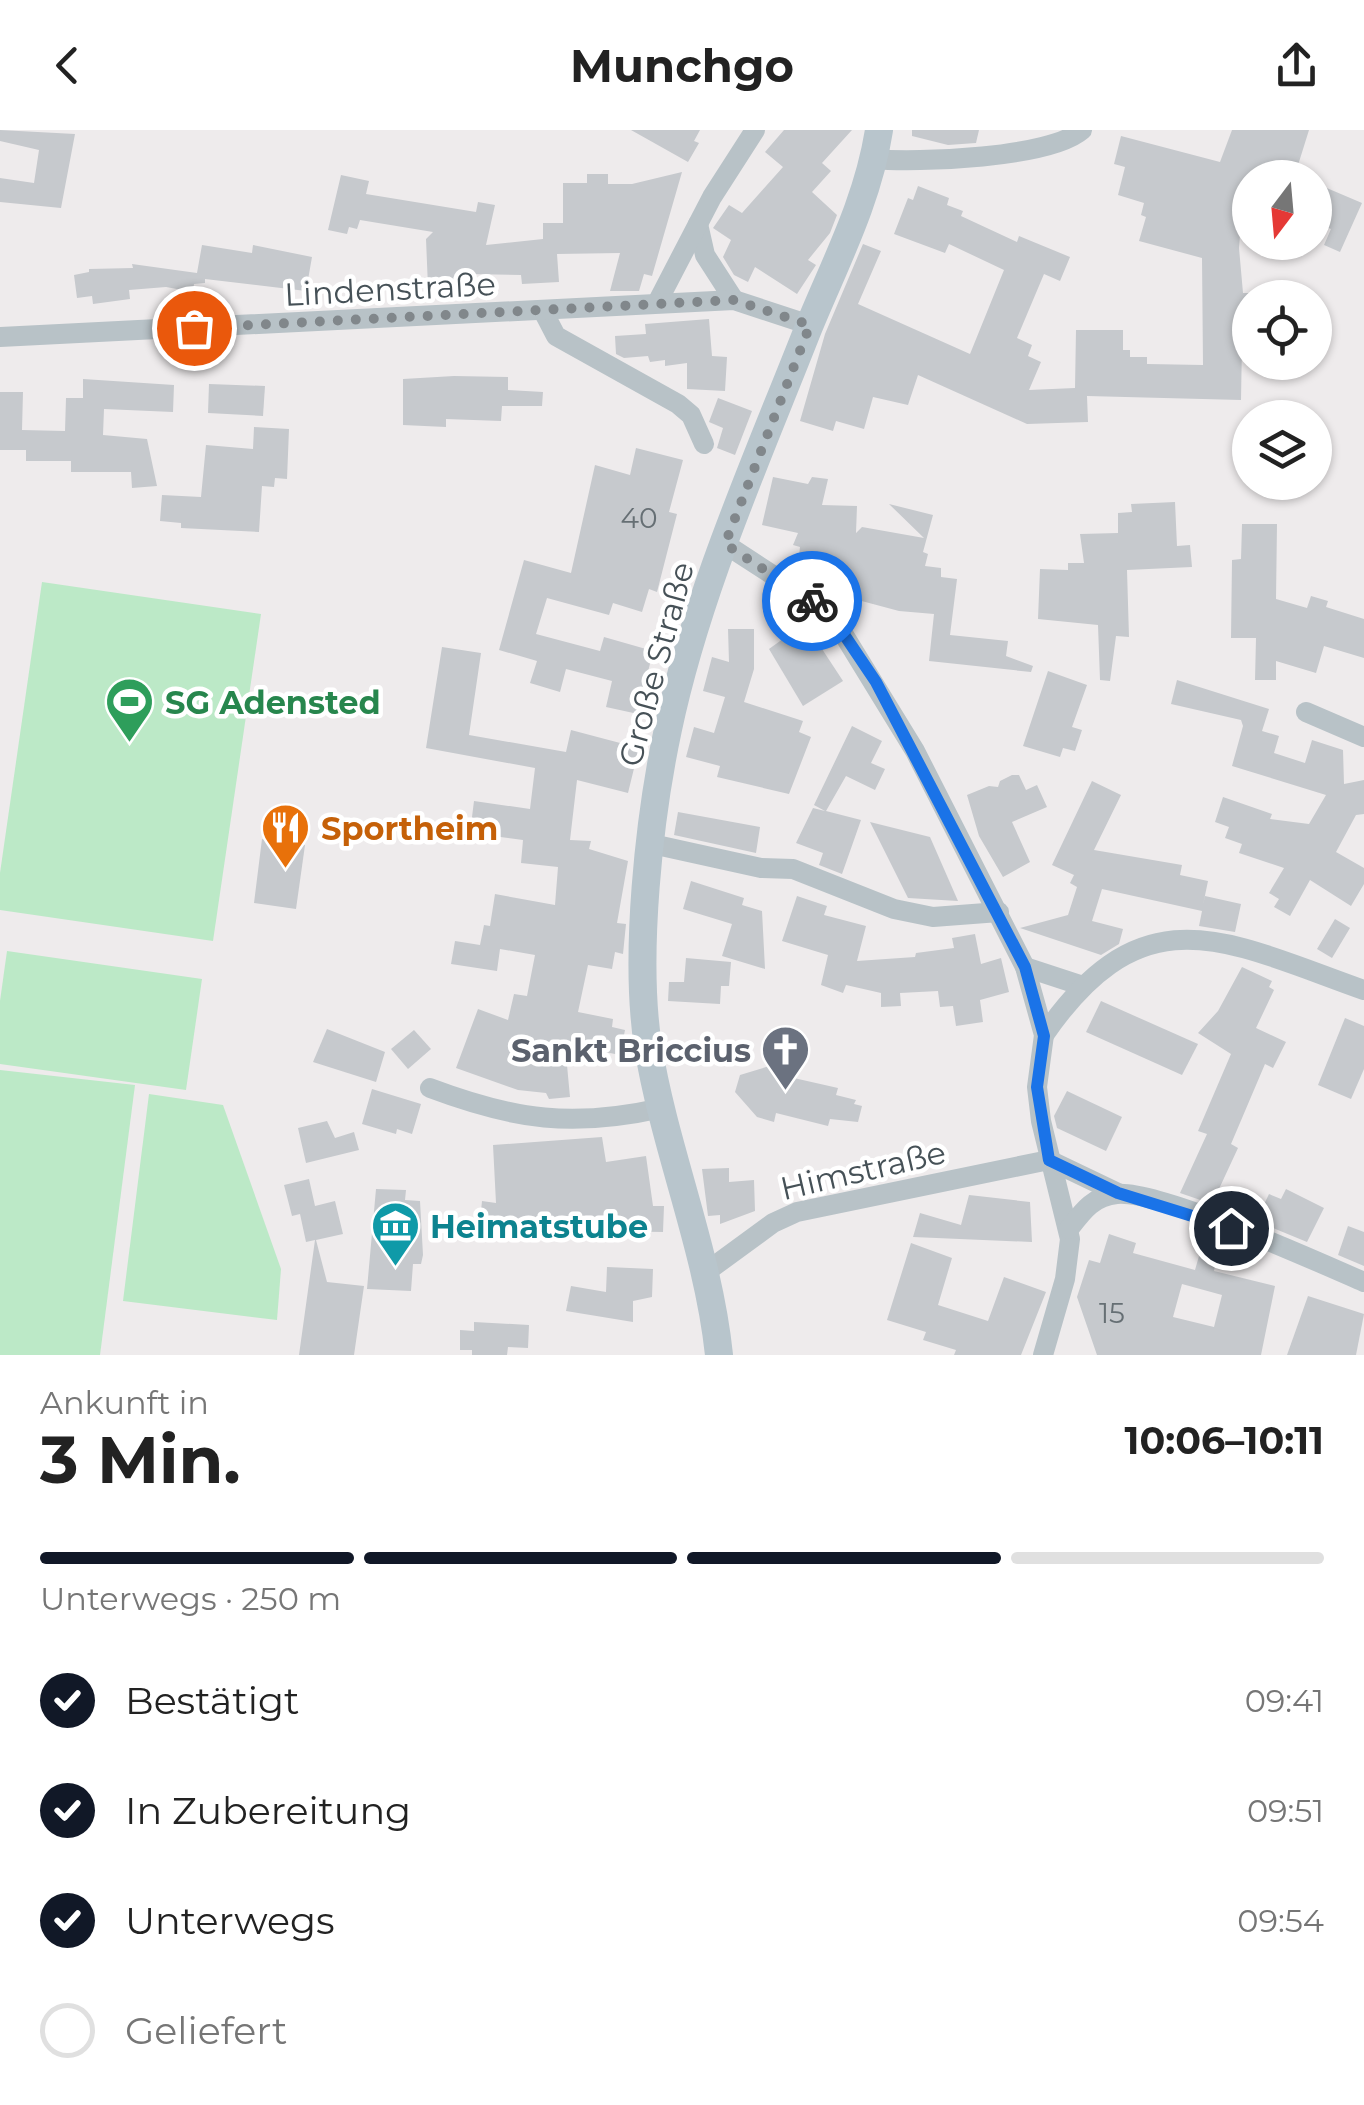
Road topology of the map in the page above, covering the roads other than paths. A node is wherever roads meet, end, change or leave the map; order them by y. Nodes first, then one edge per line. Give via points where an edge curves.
1 (755, 130) edge
2 (879, 130) edge
3 (1082, 130) edge
4 (874, 160) junction
5 (698, 224) junction
6 (734, 300) junction
7 (656, 303) junction
8 (579, 308) junction
9 (543, 311) junction
10 (810, 325) junction
11 (0, 338) edge
12 (567, 343) junction
13 (704, 444) dead end
14 (725, 544) junction
15 (1306, 712) dead end
16 (1364, 737) edge
17 (652, 844) junction
18 (999, 912) junction
19 (1025, 967) junction
20 (1083, 986) junction
21 (1364, 990) edge
22 (1044, 1036) junction
23 (430, 1088) dead end
24 (662, 1108) junction
25 (1049, 1160) junction
26 (1118, 1193) junction
27 (1069, 1229) junction
28 (706, 1272) junction
29 (1364, 1282) edge
30 (719, 1355) edge
31 (1043, 1355) edge

1 - 5 street
2 - 4 main road, Große Straße
3 - 4 street via 1069,142 1045,148
4 - 10 main road, Große Straße
5 - 6 street via 705,255
5 - 7 street
6 - 7 street, Lindenstraße
6 - 10 street, Lindenstraße
7 - 8 street, Lindenstraße
8 - 9 street, Lindenstraße
8 - 12 street
9 - 11 street, Lindenstraße
9 - 12 street, Lindenstraße via 551,331
10 - 14 main road, Große Straße
12 - 13 street, Lindenstraße via 678,404
14 - 17 main road, Große Straße via 669,725
14 - 18 street via 811,600 839,627 915,751
15 - 16 street
17 - 18 street via 794,869 894,909 933,916
17 - 24 main road, Große Straße via 645,991 647,1042
18 - 19 street
19 - 20 street
19 - 22 street
20 - 21 street via 1119,958 1188,937 1232,943
20 - 22 street
22 - 25 street via 1037,1087
23 - 24 street via 527,1118 623,1116
24 - 28 main road, Große Straße
25 - 26 street
25 - 27 street
25 - 28 street, Himstraße via 797,1212
26 - 27 street via 1088,1204
26 - 29 street via 1264,1240
27 - 31 street via 1066,1279
28 - 30 main road, Große Straße

